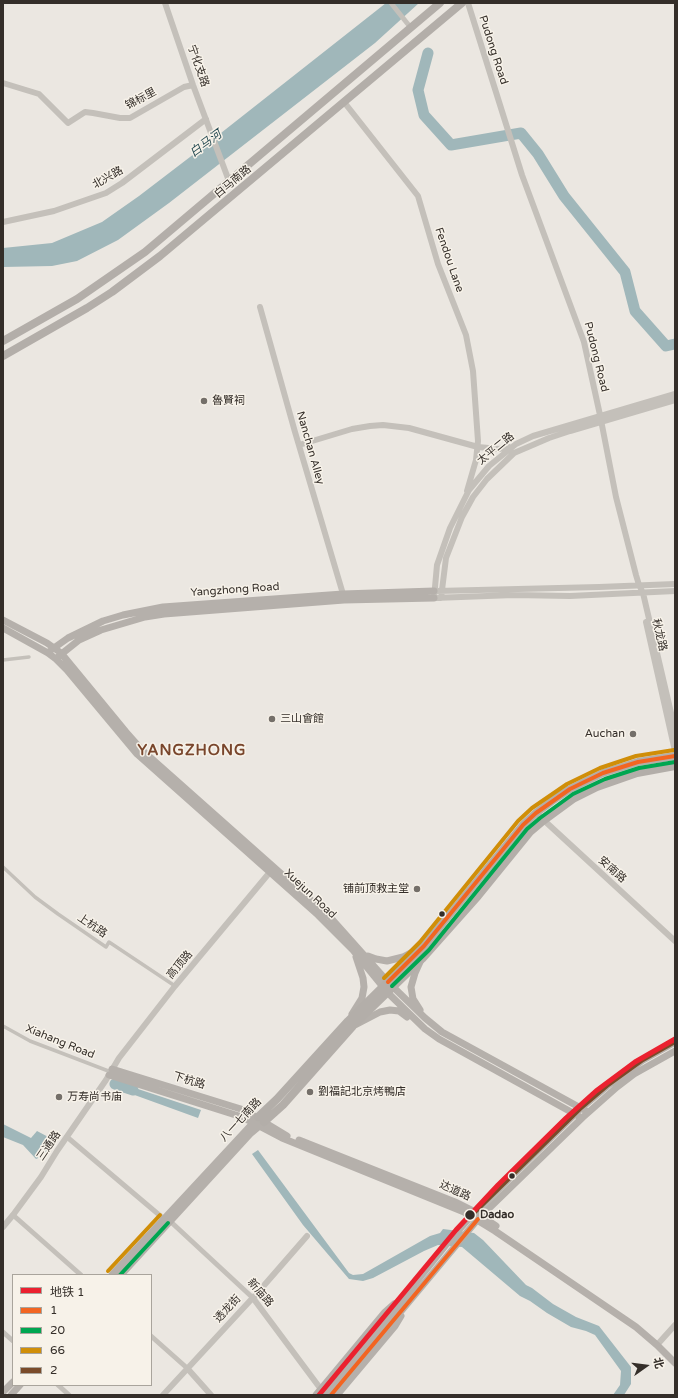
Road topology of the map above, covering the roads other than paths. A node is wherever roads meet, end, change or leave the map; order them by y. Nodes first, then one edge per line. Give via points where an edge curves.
1 (165, 3) edge
2 (391, 3) edge
3 (440, 3) edge
4 (462, 3) edge
5 (468, 3) edge
6 (411, 28) junction
7 (3, 83) edge
8 (193, 85) junction
9 (344, 102) junction
10 (206, 119) junction
11 (230, 181) junction
12 (3, 222) edge
13 (260, 307) dead end
14 (3, 341) edge
15 (3, 356) edge
16 (675, 394) edge
17 (675, 400) edge
18 (601, 418) junction
19 (516, 444) junction
20 (299, 445) junction
21 (478, 447) junction
22 (465, 498) junction
23 (675, 584) edge
24 (639, 585) junction
25 (675, 591) edge
26 (641, 592) junction
27 (343, 594) junction
28 (437, 594) junction
29 (3, 620) edge
30 (3, 628) edge
31 (54, 647) junction
32 (48, 653) junction
33 (61, 653) junction
34 (29, 657) dead end
35 (56, 659) junction
36 (3, 660) edge
37 (675, 730) edge
38 (675, 751) edge
39 (675, 756) edge
40 (675, 766) edge
41 (536, 813) junction
42 (543, 820) junction
43 (3, 867) edge
44 (270, 872) junction
45 (675, 941) edge
46 (424, 946) junction
47 (353, 950) junction
48 (365, 954) junction
49 (422, 959) junction
50 (175, 986) junction
51 (388, 987) junction
52 (425, 1018) junction
53 (351, 1023) junction
54 (419, 1024) junction
55 (3, 1026) edge
56 (675, 1042) edge
57 (675, 1051) edge
58 (111, 1072) junction
59 (581, 1113) junction
60 (259, 1122) junction
61 (67, 1137) junction
62 (13, 1215) junction
63 (476, 1216) junction
64 (167, 1220) junction
65 (3, 1227) edge
66 (307, 1236) dead end
67 (81, 1274) edge
68 (113, 1274) edge
69 (122, 1274) edge
70 (410, 1294) junction
71 (253, 1298) junction
72 (675, 1325) edge
73 (3, 1332) edge
74 (152, 1337) edge
75 (12, 1340) edge
76 (659, 1343) junction
77 (675, 1356) edge
78 (675, 1363) edge
79 (187, 1368) junction
80 (12, 1383) edge
81 (19, 1386) edge
82 (59, 1386) edge
83 (3, 1392) edge
84 (323, 1394) edge
85 (11, 1395) edge
86 (69, 1395) edge
87 (163, 1395) edge
88 (211, 1395) edge
89 (337, 1395) edge

1 - 8 street, 宁化支路
2 - 6 street
3 - 6 main road
4 - 9 main road, 白马南路
5 - 18 street, Pudong Road via 527,189 581,331
6 - 11 main road
7 - 8 street, 锦标里 via 38,94 68,123 86,112 130,118 184,87
8 - 10 street, 宁化支路
9 - 15 main road, 白马南路 via 142,270 87,308
9 - 21 street, Fendou Lane via 420,198 438,264 468,343
10 - 11 street, 宁化支路
10 - 12 street, 北兴路 via 106,193 54,211
11 - 14 main road via 168,234 119,270 71,302
13 - 20 street, Nanchan Alley
16 - 18 street, 太平二路
17 - 18 street, 太平二路
18 - 19 street, 太平二路 via 539,433
18 - 24 street, Pudong Road via 616,497
18 - 28 street, 太平二路 via 514,453 494,472 478,491 462,517 446,558
19 - 21 street via 502,448
19 - 22 street, 太平二路 via 486,470
20 - 21 street via 352,429 383,425 409,428
20 - 27 street, Nanchan Alley
21 - 22 street, Fendou Lane
22 - 28 street, 太平二路 via 440,553 437,566
23 - 24 street
24 - 26 street, Pudong Road
24 - 28 street
25 - 26 street
26 - 28 street via 570,596
26 - 37 street, 秋龙路
26 - 38 street, 秋龙路
27 - 28 main road, Yangzhong Road
27 - 31 main road, Yangzhong Road via 153,608 102,621
28 - 33 main road, Yangzhong Road via 164,614 101,630 79,640
29 - 31 main road, Xuejun Road
30 - 32 main road, Xuejun Road
31 - 32 main road, Yangzhong Road
31 - 33 main road, Xuejun Road
32 - 35 main road, Xuejun Road
33 - 35 main road, Yangzhong Road
33 - 48 main road, Xuejun Road via 142,750 330,916
34 - 36 street
35 - 44 main road, Xuejun Road via 137,754
39 - 41 main road via 638,762 603,774 564,793
40 - 42 main road via 637,773 596,787
41 - 42 street, 安南路
41 - 46 main road
42 - 45 street, 安南路
42 - 49 main road
43 - 50 street, 上杭路 via 35,897 58,914 106,947 109,942
44 - 47 main road, Xuejun Road via 307,904
44 - 50 street, 高顶路
46 - 48 main road via 403,957 387,961
46 - 51 main road
47 - 51 main road, Xuejun Road
47 - 53 main road via 364,987
48 - 51 main road, Xuejun Road
49 - 51 main road
49 - 52 main road via 411,987 413,999
50 - 58 street, 高顶路
51 - 52 main road, Xuejun Road
51 - 53 main road, 八一七南路
51 - 54 main road, Xuejun Road
52 - 59 main road, Xuejun Road via 442,1032
53 - 54 main road via 390,1010 399,1011
53 - 60 main road, 八一七南路 via 277,1099
54 - 59 main road, Xuejun Road via 439,1038
55 - 58 street, Xiahang Road via 30,1041
56 - 59 main road via 643,1060 607,1086
57 - 59 main road via 634,1074
58 - 60 main road, 下杭路 via 244,1110
58 - 61 street, 三通路
59 - 63 main road
60 - 63 main road, 达道路 via 283,1134 455,1202
60 - 64 main road, 八一七南路
61 - 62 street, 三通路
61 - 64 street, 新庙路
62 - 65 street, 三通路
62 - 67 street
63 - 70 main road via 454,1247
63 - 70 main road via 445,1246
63 - 76 main road, 达道路 via 639,1323
64 - 68 main road, 八一七南路
64 - 69 main road, 八一七南路
64 - 71 street, 新庙路
66 - 71 street, 透龙街
70 - 84 main road
70 - 84 main road via 385,1312
70 - 89 main road via 395,1326
71 - 79 street, 透龙街
71 - 84 street, 新庙路
72 - 76 street
73 - 75 street
74 - 79 street
76 - 77 main road, 达道路
76 - 78 main road, 达道路
79 - 87 street, 透龙街
79 - 88 street
80 - 83 main road
81 - 85 main road
82 - 86 street

